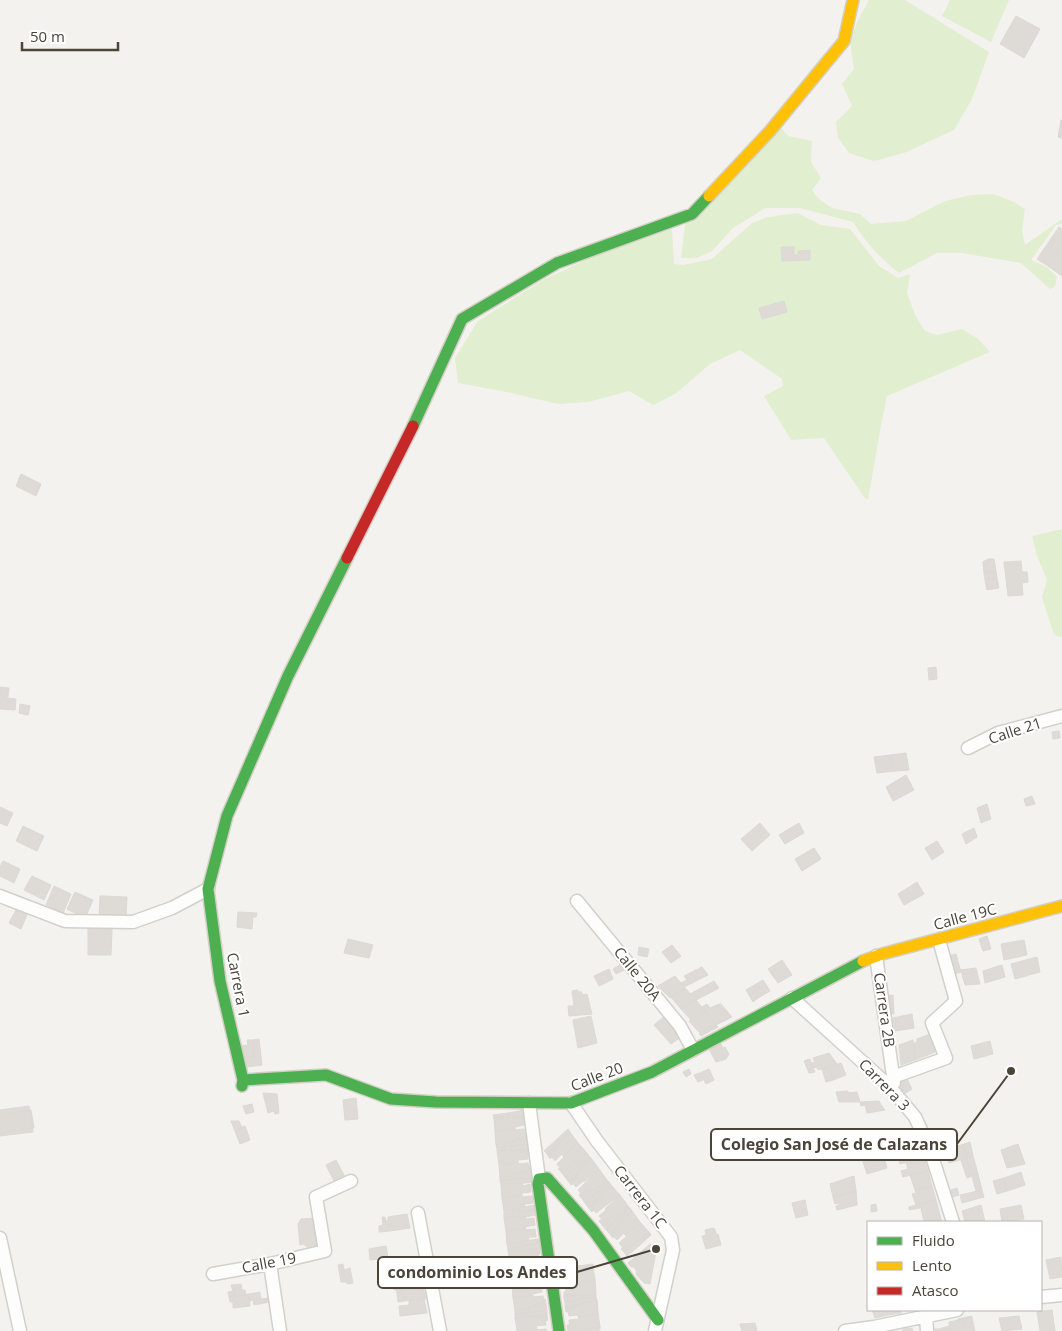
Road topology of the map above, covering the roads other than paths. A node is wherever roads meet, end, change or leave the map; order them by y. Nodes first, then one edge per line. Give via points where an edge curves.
1 (853, 0) edge
2 (1062, 716) edge
3 (968, 748) dead end
4 (208, 889) junction
5 (0, 896) edge
6 (577, 901) dead end
7 (1062, 906) edge
8 (939, 940) junction
9 (876, 956) junction
10 (792, 998) junction
11 (693, 1050) junction
12 (893, 1077) junction
13 (243, 1083) joint
14 (895, 1093) junction
15 (528, 1103) junction
16 (571, 1103) junction
17 (539, 1179) junction
18 (351, 1181) dead end
19 (418, 1213) dead end
20 (953, 1221) edge
21 (0, 1238) edge
22 (270, 1264) junction
23 (213, 1274) dead end
24 (1062, 1295) edge
25 (1042, 1297) edge
26 (952, 1311) edge
27 (926, 1316) junction
28 (657, 1325) edge
29 (20, 1331) edge
30 (280, 1331) edge
31 (440, 1331) edge
32 (559, 1331) edge
33 (845, 1331) edge
34 (927, 1331) edge

1 - 4 street via 844,41 770,131 692,214 556,263 462,319 408,439 288,676 226,816
2 - 3 street, Calle 21 via 998,733
4 - 5 street via 172,908 133,922 65,921
4 - 13 street, Carrera 1 via 220,981
6 - 11 street, Calle 20A via 680,1026
7 - 8 street, Calle 19C
8 - 9 street, Calle 19C
8 - 12 street via 956,1002 932,1023 946,1058
9 - 10 street, Calle 20
9 - 12 street, Carrera 2B
10 - 11 street, Calle 20
10 - 14 street, Carrera 3
11 - 16 street, Calle 20 via 652,1072
12 - 14 street, Carrera 2B
13 - 15 street, Calle 20 via 326,1076 391,1099
14 - 20 street, Carrera 3 via 915,1117 929,1147
15 - 16 street, Calle 20
15 - 17 street
16 - 28 street, Carrera 1C via 671,1238 674,1250
17 - 28 street via 547,1178 593,1230
17 - 32 street
18 - 22 street, Calle 19 via 316,1196 325,1251
19 - 31 street
21 - 29 street
22 - 23 street, Calle 19
22 - 30 street
24 - 25 street
26 - 27 street
27 - 33 street
27 - 34 street

